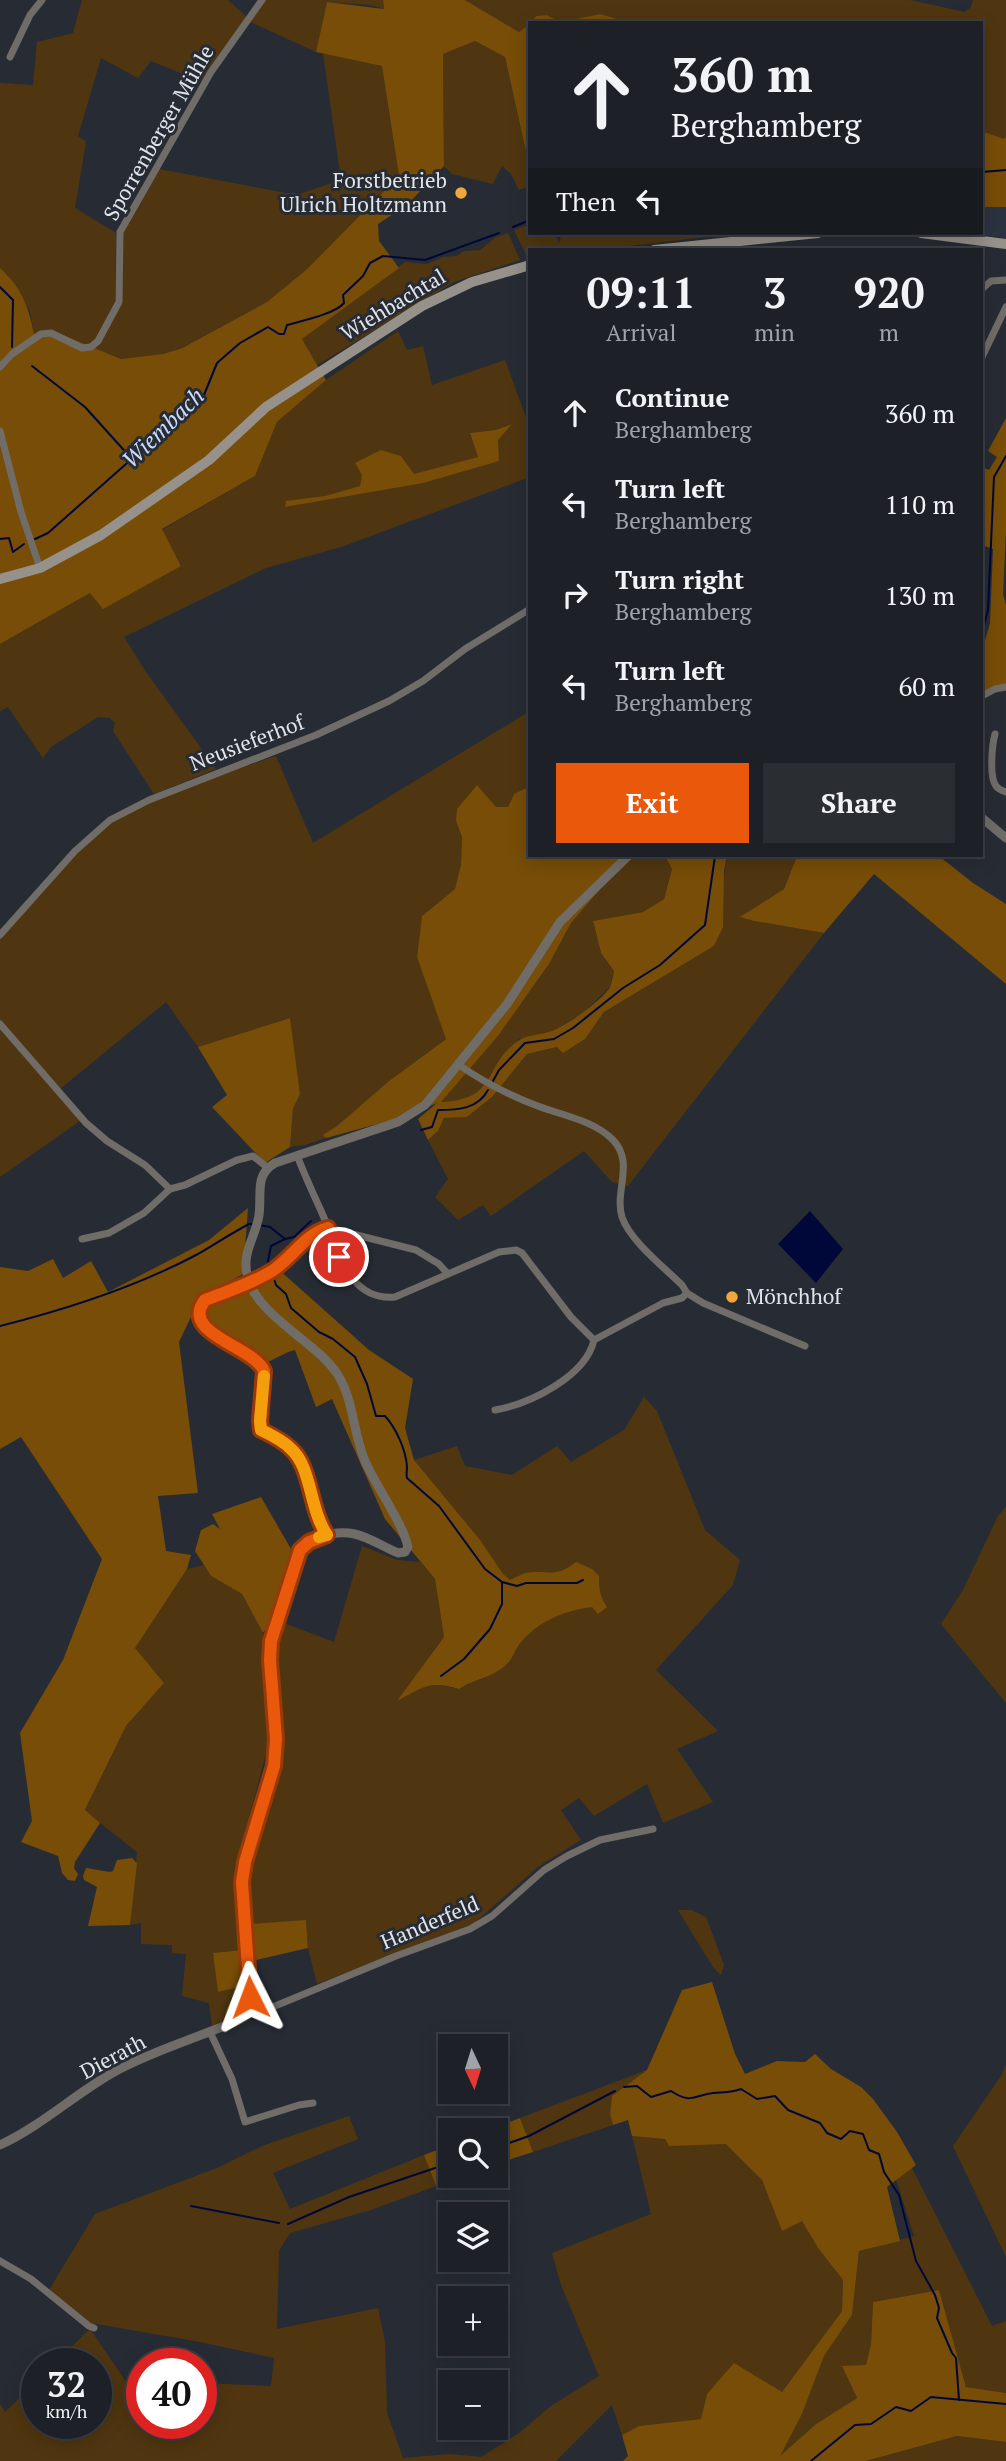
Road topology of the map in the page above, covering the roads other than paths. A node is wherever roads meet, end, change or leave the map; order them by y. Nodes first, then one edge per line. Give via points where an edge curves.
1 (42, 0) edge
2 (262, 0) edge
3 (10, 57) dead end
4 (799, 235) edge
5 (936, 235) edge
6 (1006, 244) edge
7 (673, 248) edge
8 (528, 266) edge
9 (1006, 280) edge
10 (983, 288) edge
11 (1006, 307) edge
12 (983, 355) edge
13 (0, 367) edge
14 (0, 431) edge
15 (40, 568) junction
16 (0, 579) edge
17 (528, 610) edge
18 (1006, 687) edge
19 (983, 695) edge
20 (995, 734) dead end
21 (1006, 792) edge
22 (983, 819) edge
23 (1006, 838) edge
24 (627, 857) edge
25 (0, 935) edge
26 (0, 1024) edge
27 (459, 1065) junction
28 (298, 1155) junction
29 (268, 1168) junction
30 (170, 1189) junction
31 (328, 1228) junction
32 (82, 1239) dead end
33 (448, 1274) junction
34 (250, 1283) junction
35 (687, 1293) junction
36 (594, 1340) junction
37 (805, 1346) dead end
38 (495, 1410) dead end
39 (327, 1535) junction
40 (653, 1829) dead end
41 (246, 2009) junction
42 (210, 2032) junction
43 (313, 2103) dead end
44 (0, 2145) edge
45 (0, 2261) edge
46 (94, 2328) dead end

1 - 3 street
2 - 13 street, Sporrenberger Mühle via 211,72 120,232 119,302 98,341 82,348 51,333 41,334
4 - 7 main road
5 - 6 main road
8 - 15 main road, Wiehbachtal via 438,297 266,407 156,499 94,540
9 - 10 street via 991,281
11 - 12 street
14 - 15 street
15 - 16 main road, Wiehbachtal
17 - 25 street, Neusieferhof via 389,701 110,820 75,851
18 - 19 street
20 - 21 street via 993,780
22 - 23 street
24 - 27 street via 560,922 507,1004
26 - 30 street via 86,1123
27 - 28 street via 409,1117
27 - 35 street via 533,1105 605,1132 624,1161 620,1206 626,1225
28 - 29 street
28 - 31 street
29 - 30 street via 248,1156
29 - 34 street via 260,1183 258,1220 246,1258
30 - 32 street via 124,1226
31 - 33 street via 416,1250
31 - 33 street via 345,1269 375,1295 395,1297
31 - 34 street via 316,1231 290,1257
33 - 36 street via 499,1252 516,1250
34 - 39 street via 205,1300 201,1306 203,1325 262,1365 261,1430 292,1448 303,1464 316,1516
34 - 39 street via 264,1306 318,1352 341,1380 365,1461 408,1547 398,1553 360,1535
35 - 36 street
35 - 37 street
36 - 38 street via 592,1351 576,1372 517,1404
39 - 41 street via 300,1550 274,1632 270,1660 274,1766 242,1882 250,1979
40 - 41 street, Handerfeld via 600,1840 567,1856 470,1929 263,2011
41 - 42 street, Dierath via 236,2020
42 - 43 street via 245,2122
42 - 44 street, Dierath via 131,2063
45 - 46 street

